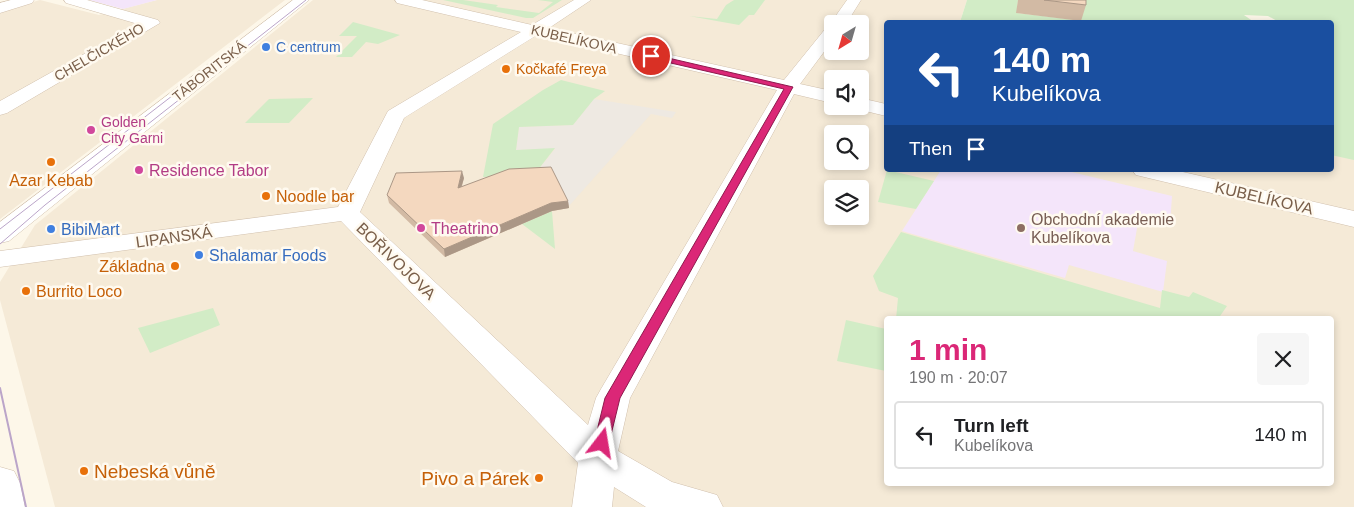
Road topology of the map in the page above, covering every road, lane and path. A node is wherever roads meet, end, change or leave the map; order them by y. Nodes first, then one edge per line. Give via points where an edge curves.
1 (27, 0) edge
2 (71, 0) edge
3 (302, 0) edge
4 (402, 0) edge
5 (584, 0) edge
6 (854, 0) edge
7 (0, 8) edge
8 (844, 15) edge
9 (536, 30) junction
10 (824, 41) edge
11 (789, 87) junction
12 (824, 96) edge
13 (869, 106) edge
14 (0, 109) edge
15 (884, 110) edge
16 (1153, 172) edge
17 (347, 213) junction
18 (1354, 219) edge
19 (0, 235) edge
20 (0, 259) edge
21 (598, 458) junction
22 (0, 483) edge
23 (5, 507) edge
24 (592, 507) edge
25 (702, 507) edge

1 - 7 street
2 - 14 street, CHELČICKÉHO via 152,23
3 - 19 street, TÁBORITSKÁ
4 - 9 street, KUBELÍKOVA
5 - 9 street, BOŘIVOJOVA
6 - 8 street
9 - 11 street, KUBELÍKOVA
9 - 17 street, BOŘIVOJOVA via 395,115
10 - 11 street
11 - 12 street, KUBELÍKOVA
11 - 21 street via 613,398
13 - 15 street
16 - 18 street, KUBELÍKOVA
17 - 20 street, LIPANSKÁ
17 - 21 street, BOŘIVOJOVA
21 - 24 street
21 - 25 street, BOŘIVOJOVA via 662,496
22 - 23 street

